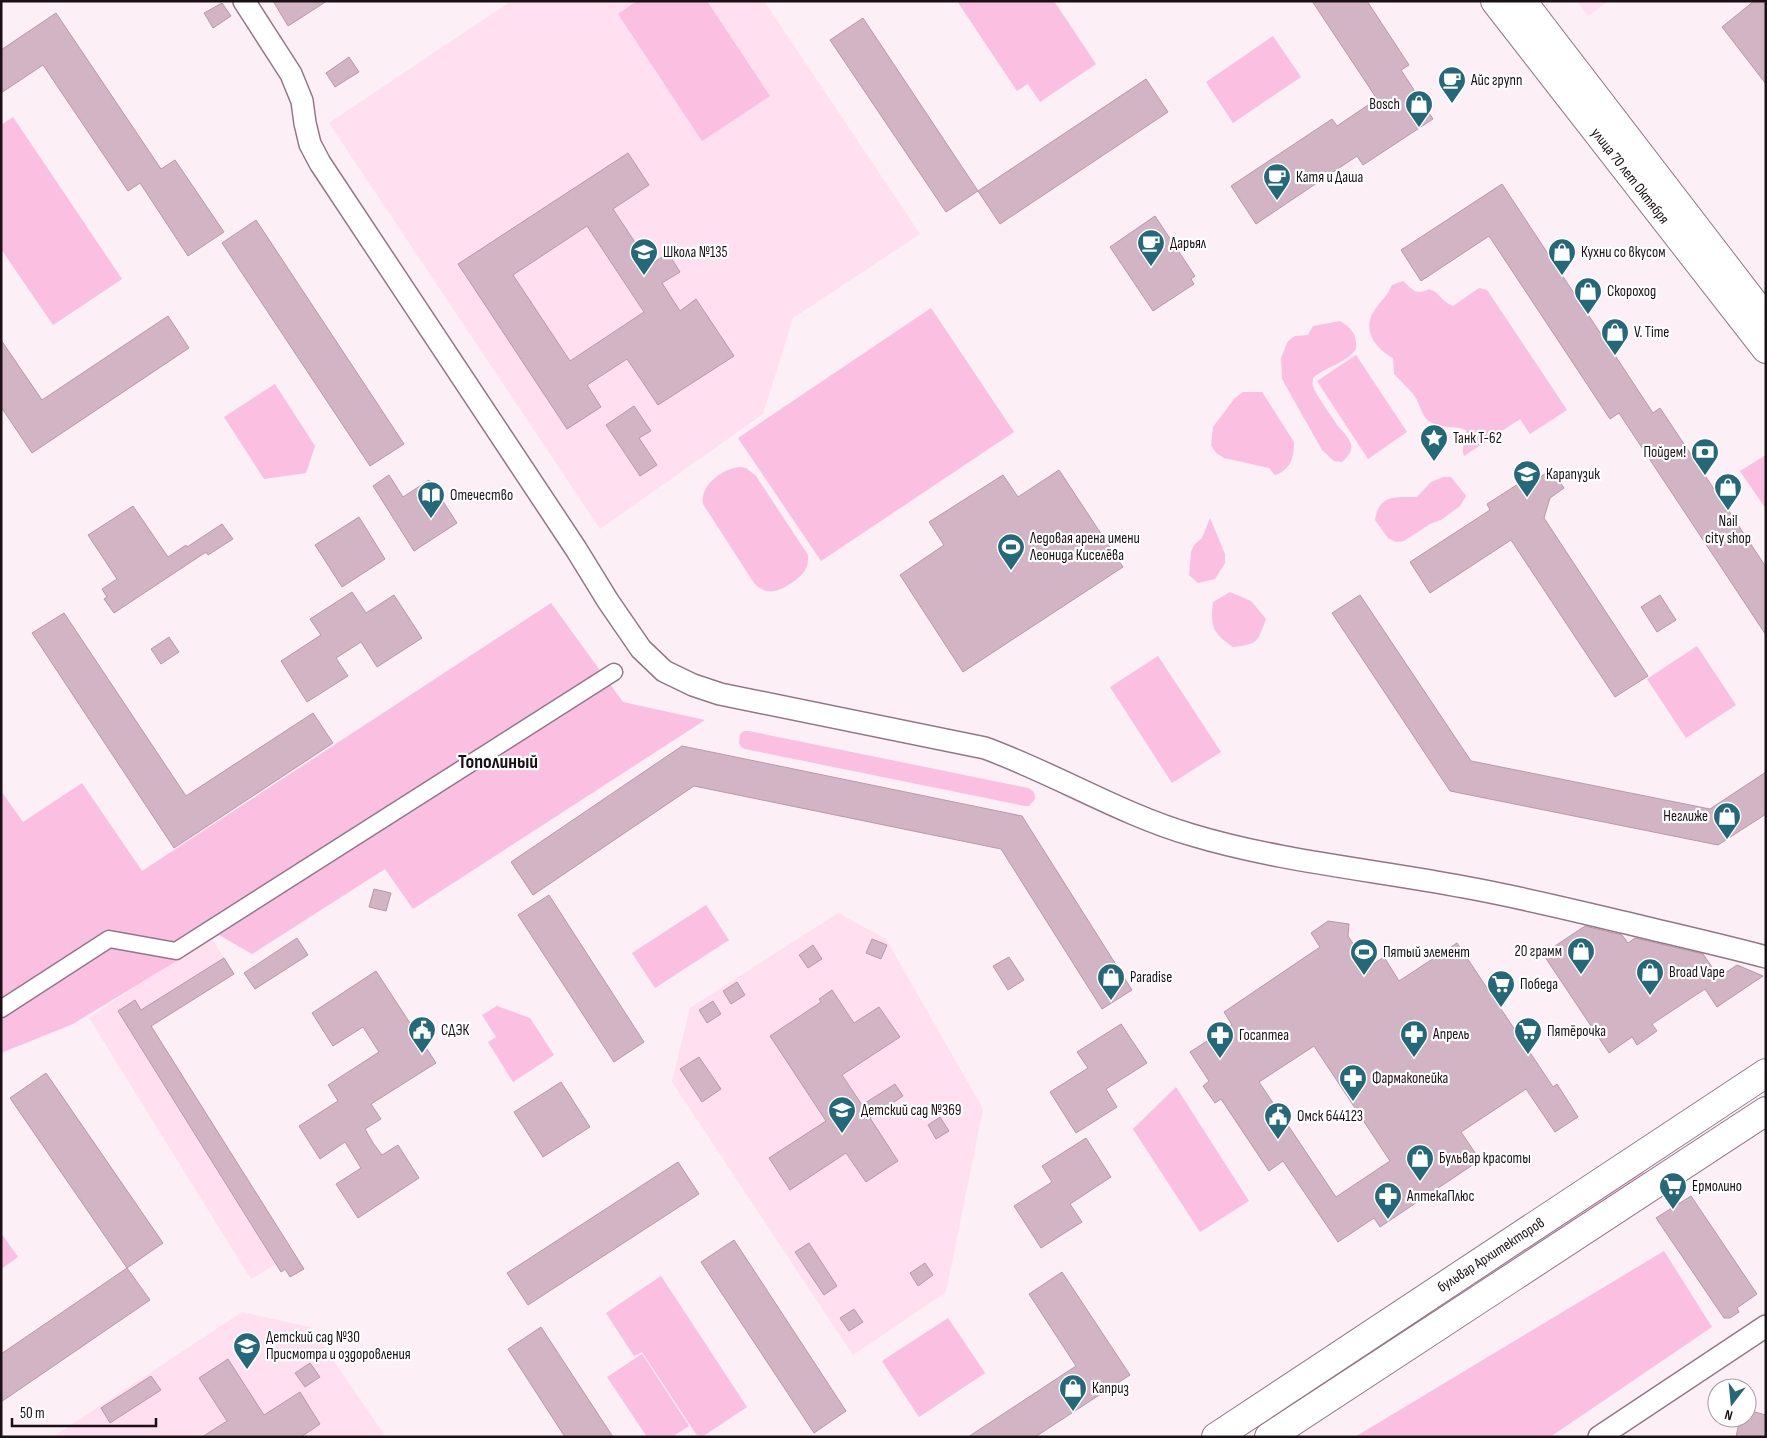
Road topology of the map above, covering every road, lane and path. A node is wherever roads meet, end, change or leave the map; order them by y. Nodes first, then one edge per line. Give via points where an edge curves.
1 (244, 1) edge
2 (1495, 1) edge
3 (1522, 1) edge
4 (1766, 318) edge
5 (1766, 349) edge
6 (614, 672) dead end
7 (1766, 957) edge
8 (1, 1009) edge
9 (1766, 1073) edge
10 (1766, 1111) edge
11 (1766, 1326) edge
12 (1216, 1437) edge
13 (1269, 1437) edge
14 (1599, 1437) edge

1 - 7 street via 291,74 302,101 310,144 320,164 608,601 641,649 664,671 720,694 986,748 1143,818 1201,838 1248,850 1467,887
2 - 5 main road, улица 70 лет Октября
3 - 4 main road, улица 70 лет Октября
6 - 8 street via 176,951 109,939
9 - 12 main road, бульвар Архитекторов
10 - 13 main road, бульвар Архитекторов
11 - 14 street

